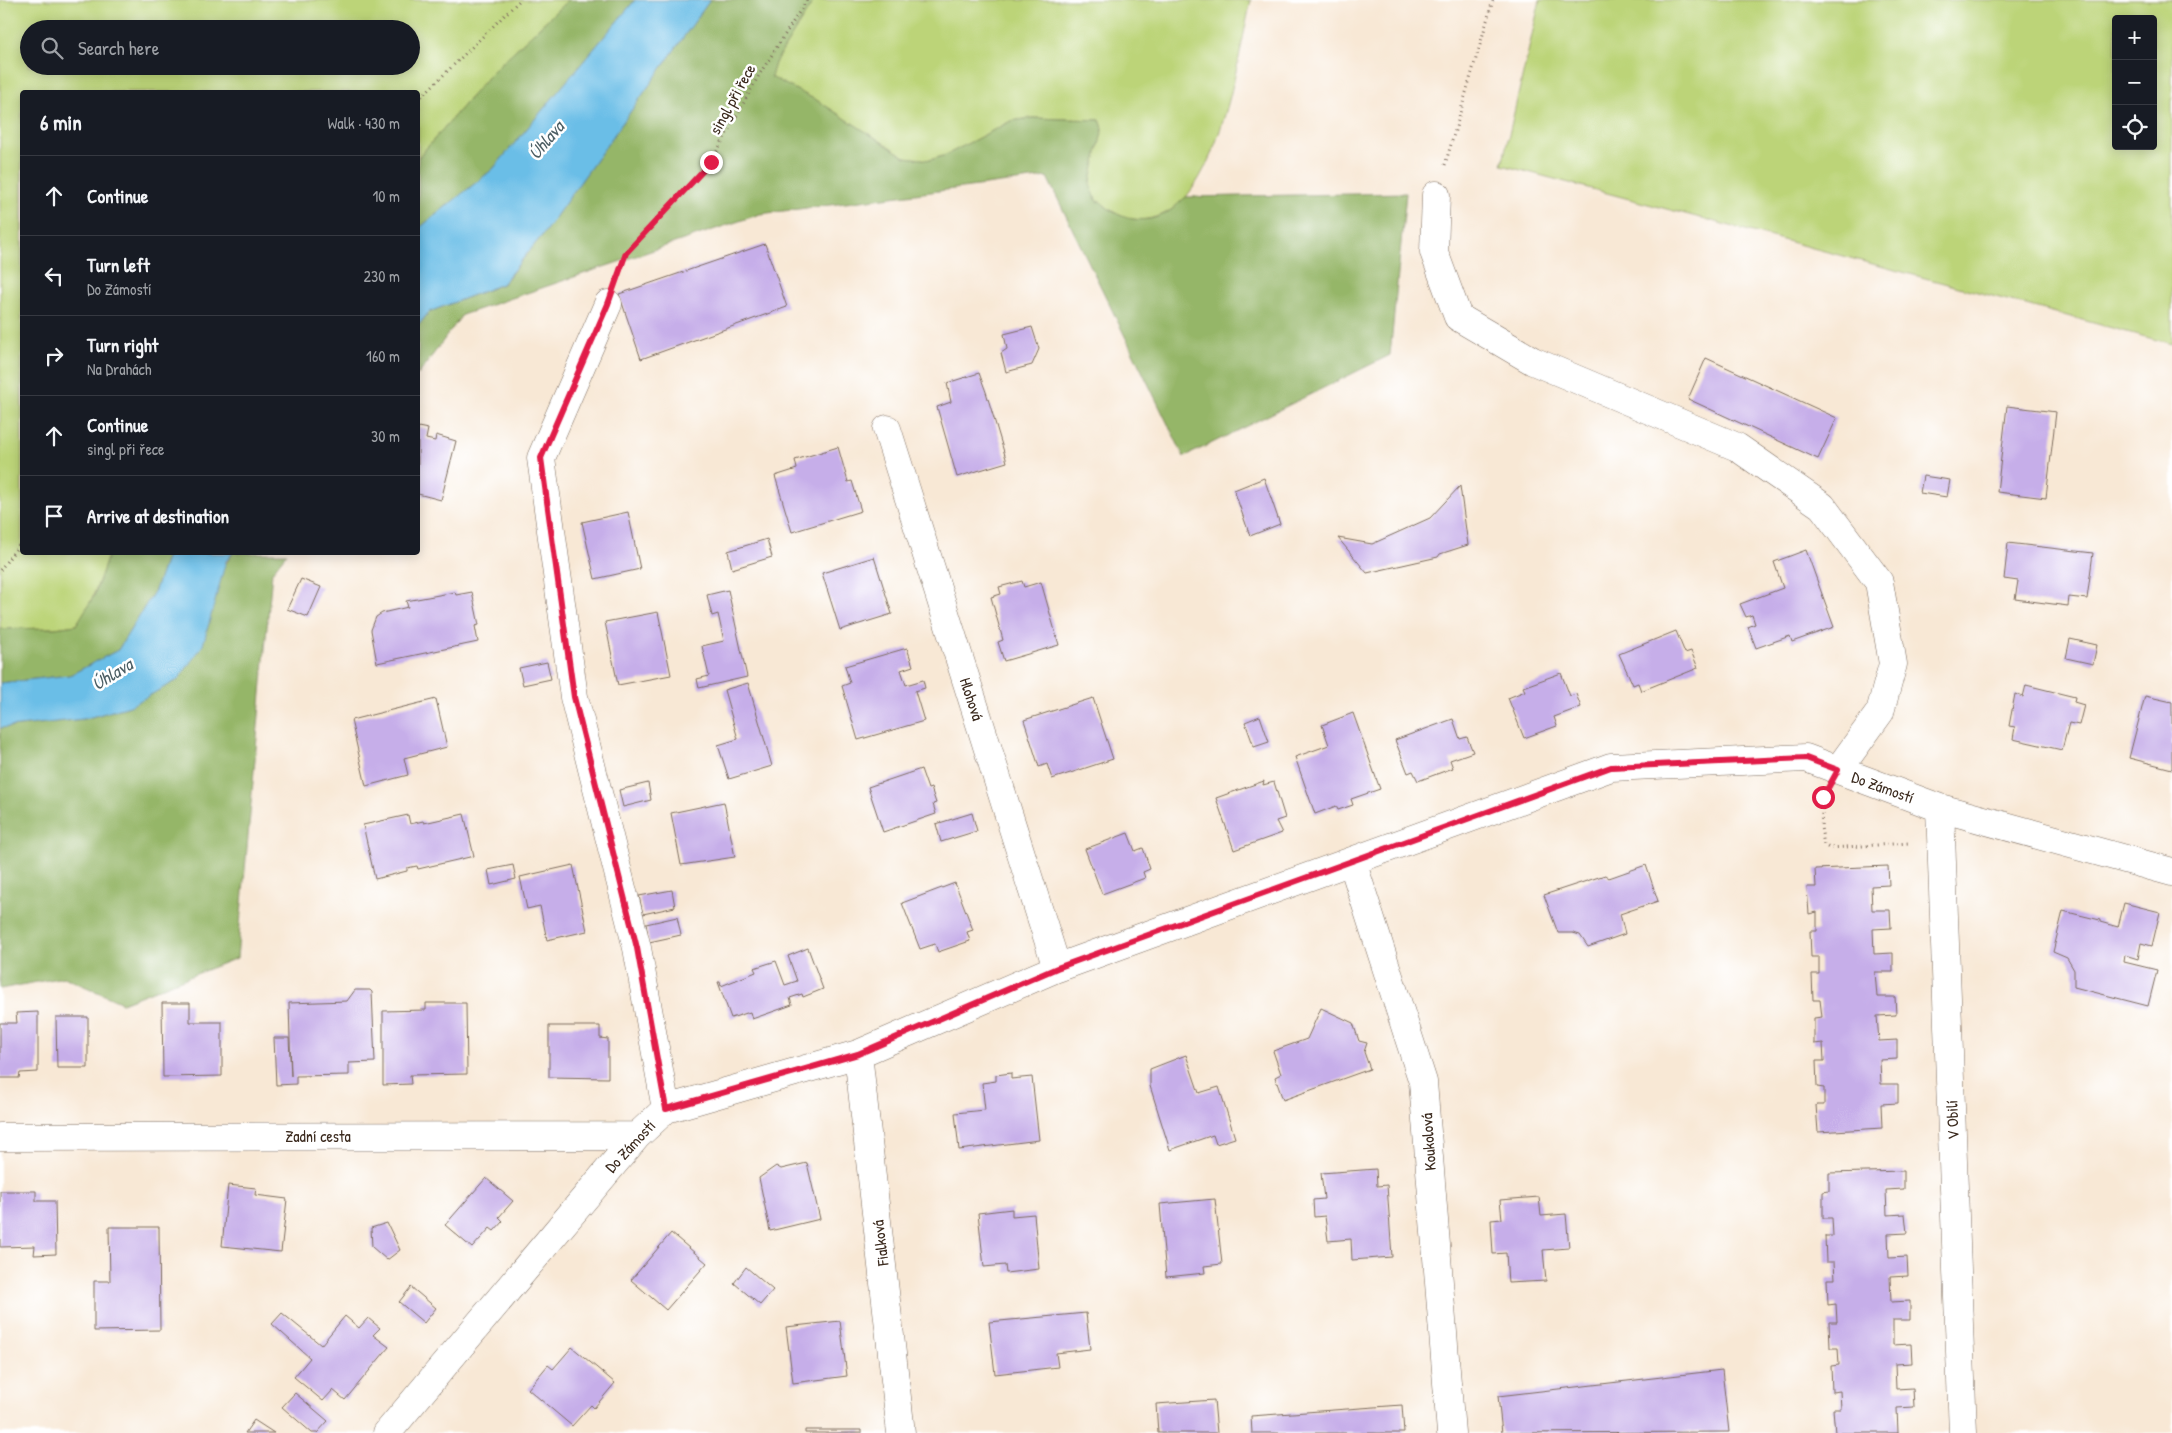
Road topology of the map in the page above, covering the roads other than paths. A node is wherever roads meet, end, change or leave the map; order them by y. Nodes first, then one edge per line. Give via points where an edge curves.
1 (1436, 195) road end
2 (608, 304) road end
3 (886, 429) dead end
4 (1838, 770) junction
5 (1940, 808) junction
6 (1352, 861) junction
7 (2172, 872) edge
8 (1057, 968) junction
9 (858, 1054) junction
10 (666, 1109) junction
11 (636, 1136) junction
12 (0, 1137) edge
13 (387, 1433) edge
14 (901, 1433) edge
15 (1451, 1433) edge
16 (1963, 1433) edge

1 - 4 street via 1434,252 1458,317 1532,361 1737,447 1822,506 1878,582 1894,664 1880,712
2 - 10 street via 541,458 574,697 637,948
3 - 8 street, Hlohová
4 - 5 street, Do Zámostí
4 - 6 street, Do Zámostí via 1806,758 1611,767
5 - 7 street, Do Zámostí
5 - 16 street, V Obilí
6 - 8 street, Do Zámostí
6 - 15 street, Koukolová via 1423,1082
8 - 9 street, Do Zámostí
9 - 10 street, Do Zámostí
9 - 14 street, Fialková
10 - 11 street, Do Zámostí
11 - 12 street, Zadní cesta
11 - 13 street, Do Zámostí

